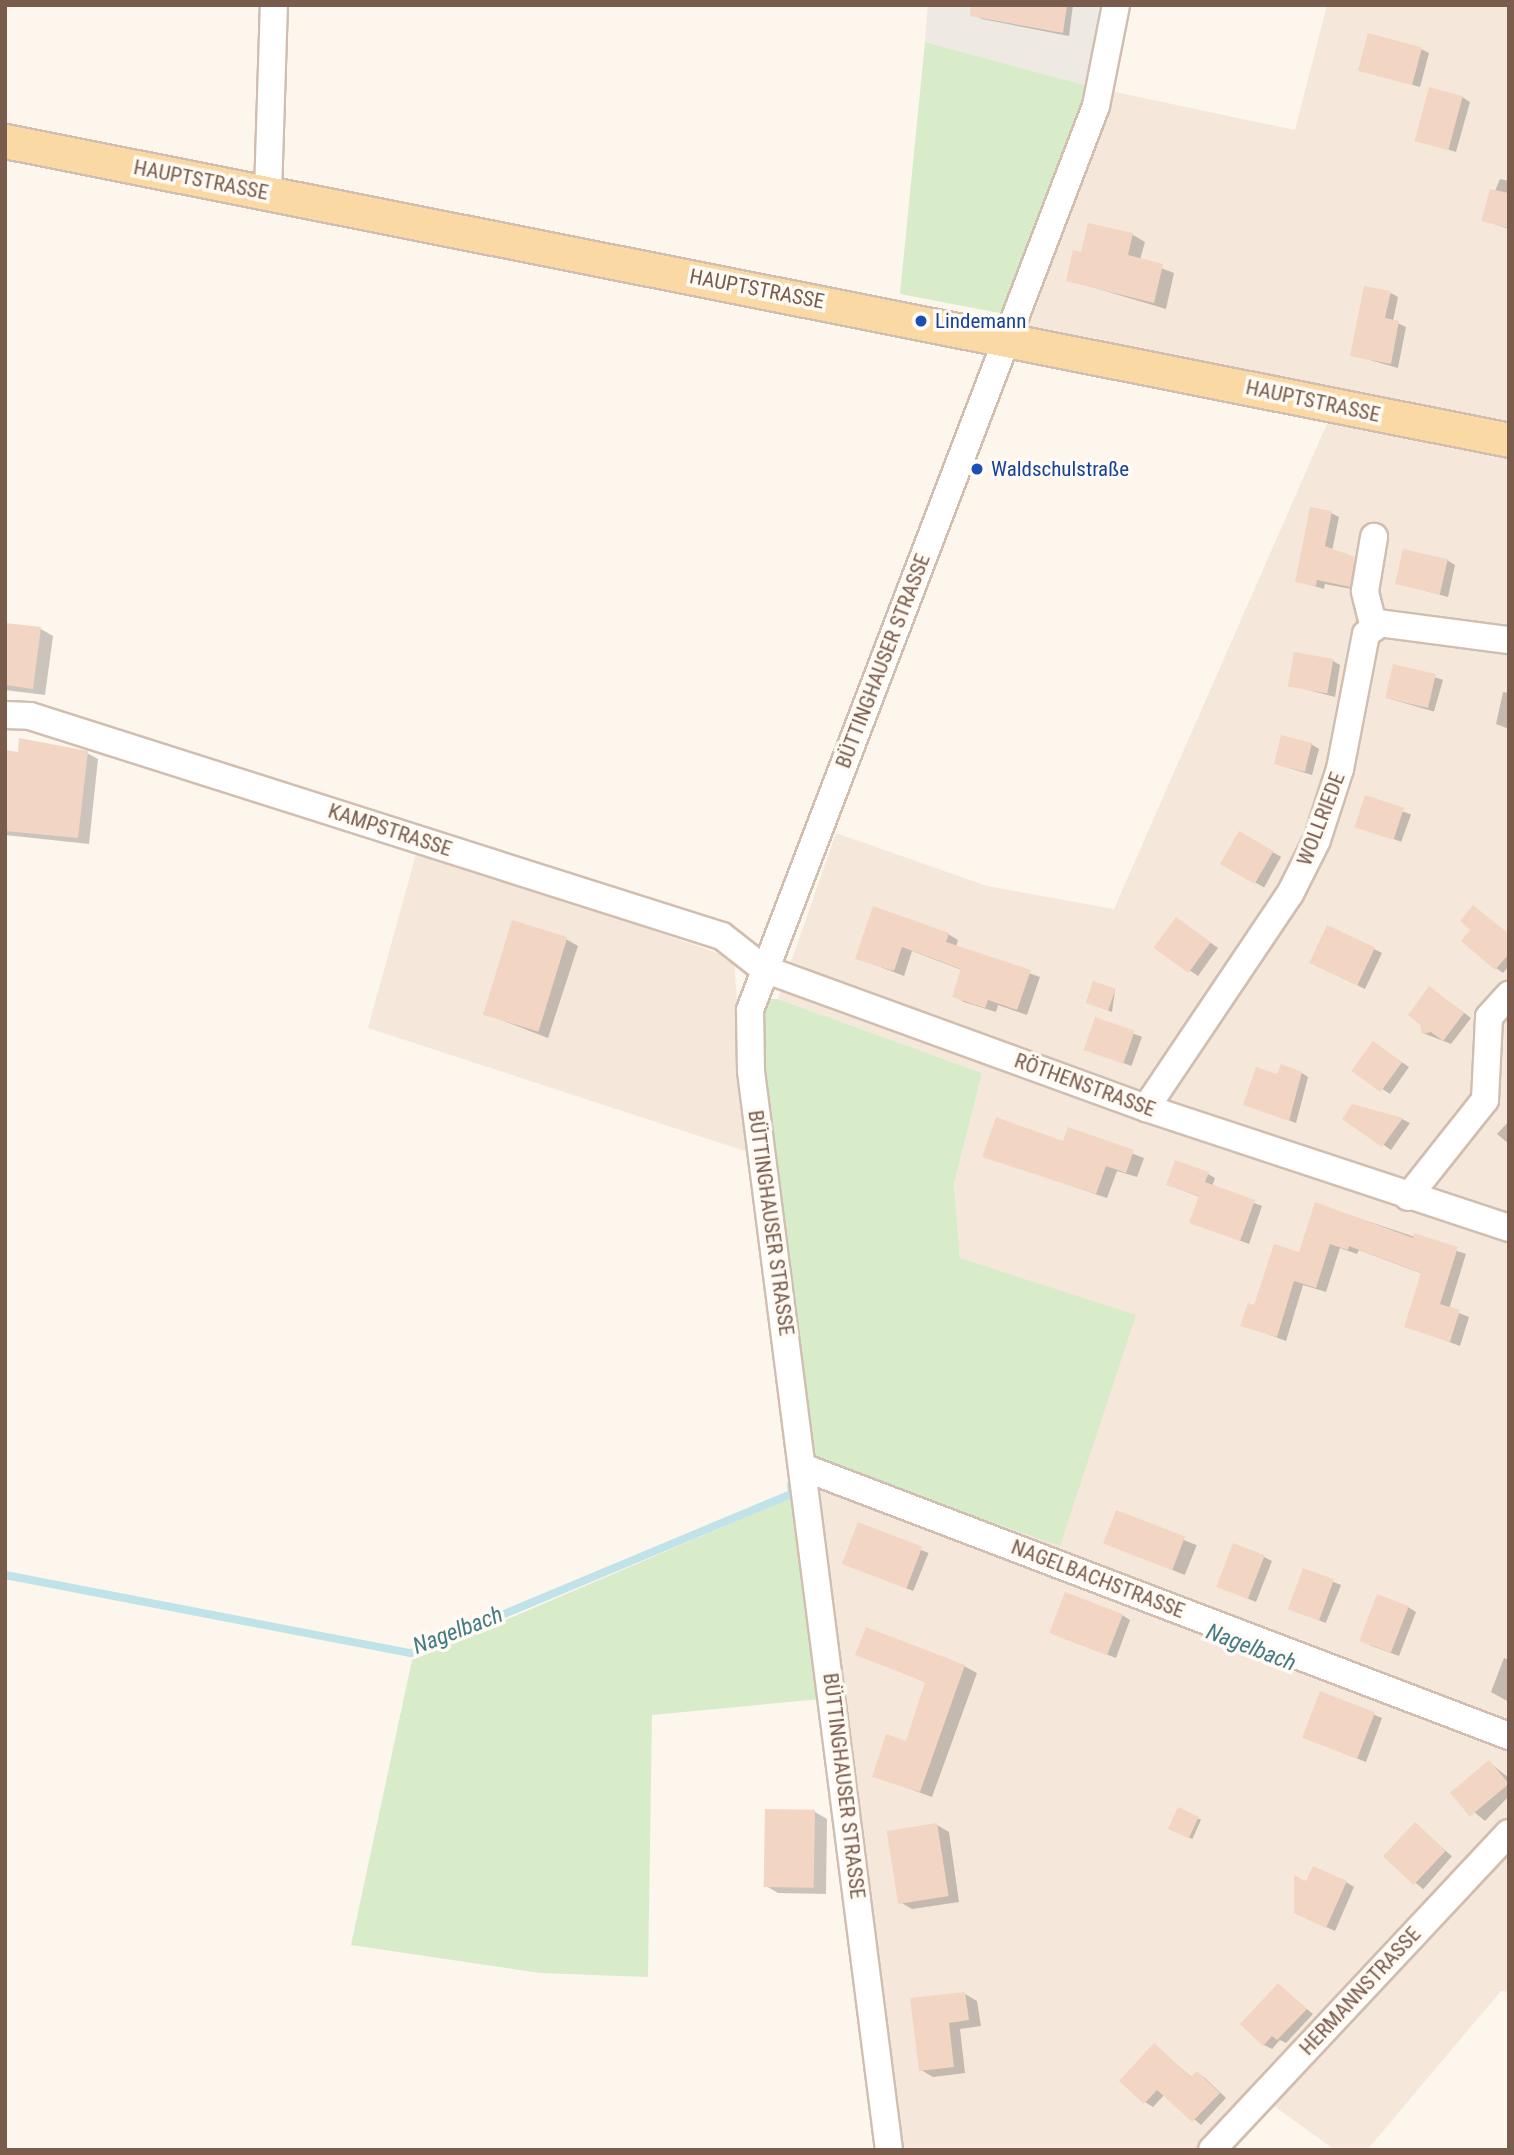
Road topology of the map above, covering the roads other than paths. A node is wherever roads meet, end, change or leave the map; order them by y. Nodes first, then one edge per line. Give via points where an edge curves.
1 (274, 5) edge
2 (1116, 5) edge
3 (5, 141) edge
4 (268, 193) junction
5 (1005, 338) junction
6 (1509, 440) edge
7 (1374, 537) dead end
8 (1374, 628) junction
9 (1509, 640) edge
10 (5, 715) edge
11 (764, 969) junction
12 (1509, 995) edge
13 (1146, 1108) junction
14 (1408, 1197) junction
15 (1509, 1228) edge
16 (804, 1468) junction
17 (1509, 1736) edge
18 (1509, 1833) edge
19 (889, 2150) edge
20 (1212, 2150) edge

1 - 4 street
2 - 5 street via 1096,106
3 - 4 main road, HAUPTSTRASSE
4 - 5 main road, HAUPTSTRASSE
5 - 6 main road, HAUPTSTRASSE
5 - 11 street, BÜTTINGHAUSER STRASSE
7 - 8 street via 1365,591
8 - 9 street via 1380,623
8 - 13 street, WOLLRIEDE via 1366,634 1340,769 1317,840 1290,894
10 - 11 street, KAMPSTRASSE via 30,716 722,936
11 - 13 street, RÖTHENSTRASSE
11 - 16 street, BÜTTINGHAUSER STRASSE via 750,1010 751,1071
12 - 14 street via 1489,1017 1485,1100
13 - 14 street, RÖTHENSTRASSE
14 - 15 street, RÖTHENSTRASSE
16 - 17 street, NAGELBACHSTRASSE
16 - 19 street, BÜTTINGHAUSER STRASSE
18 - 20 street, HERMANNSTRASSE

